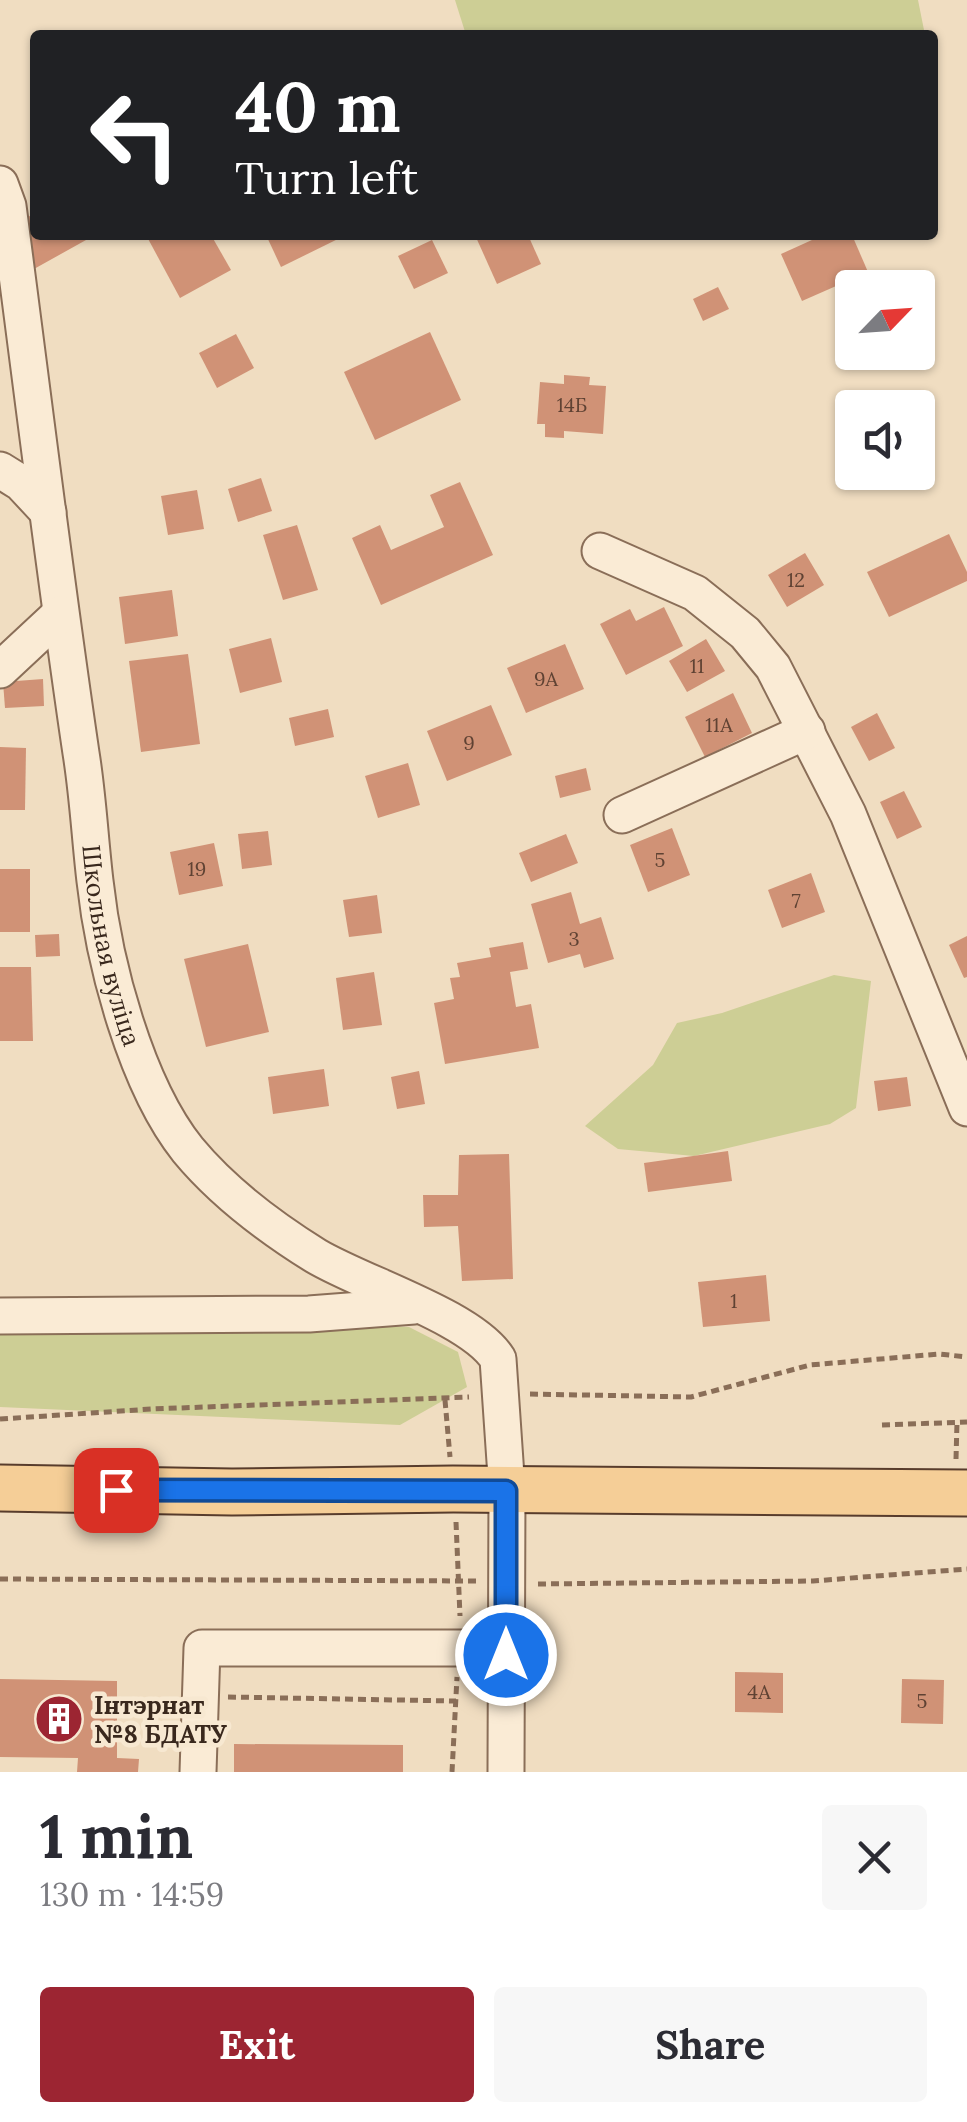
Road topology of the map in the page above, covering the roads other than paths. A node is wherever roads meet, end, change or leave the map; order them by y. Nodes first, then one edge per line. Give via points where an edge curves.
1 (0, 184) edge
2 (0, 470) edge
3 (48, 512) junction
4 (600, 551) dead end
5 (60, 614) junction
6 (0, 670) edge
7 (807, 731) junction
8 (622, 815) dead end
9 (967, 1108) edge
10 (419, 1306) junction
11 (0, 1316) edge
12 (0, 1488) edge
13 (506, 1491) junction
14 (967, 1493) edge
15 (506, 1648) junction
16 (198, 1772) edge
17 (506, 1772) edge

1 - 3 street, Школьная вуліца
2 - 3 street
3 - 5 street, Школьная вуліца
4 - 7 street via 695,593 737,625 773,668
5 - 6 street
5 - 10 street, Школьная вуліца via 95,886 136,1056 159,1108 231,1194 314,1255
7 - 8 street
7 - 9 street via 848,814
10 - 11 street via 309,1314
10 - 13 street, Школьная вуліца via 476,1335 498,1360
12 - 13 main road
13 - 14 main road
13 - 15 street, Школьная вуліца
15 - 16 street via 202,1648
15 - 17 street, Школьная вуліца

